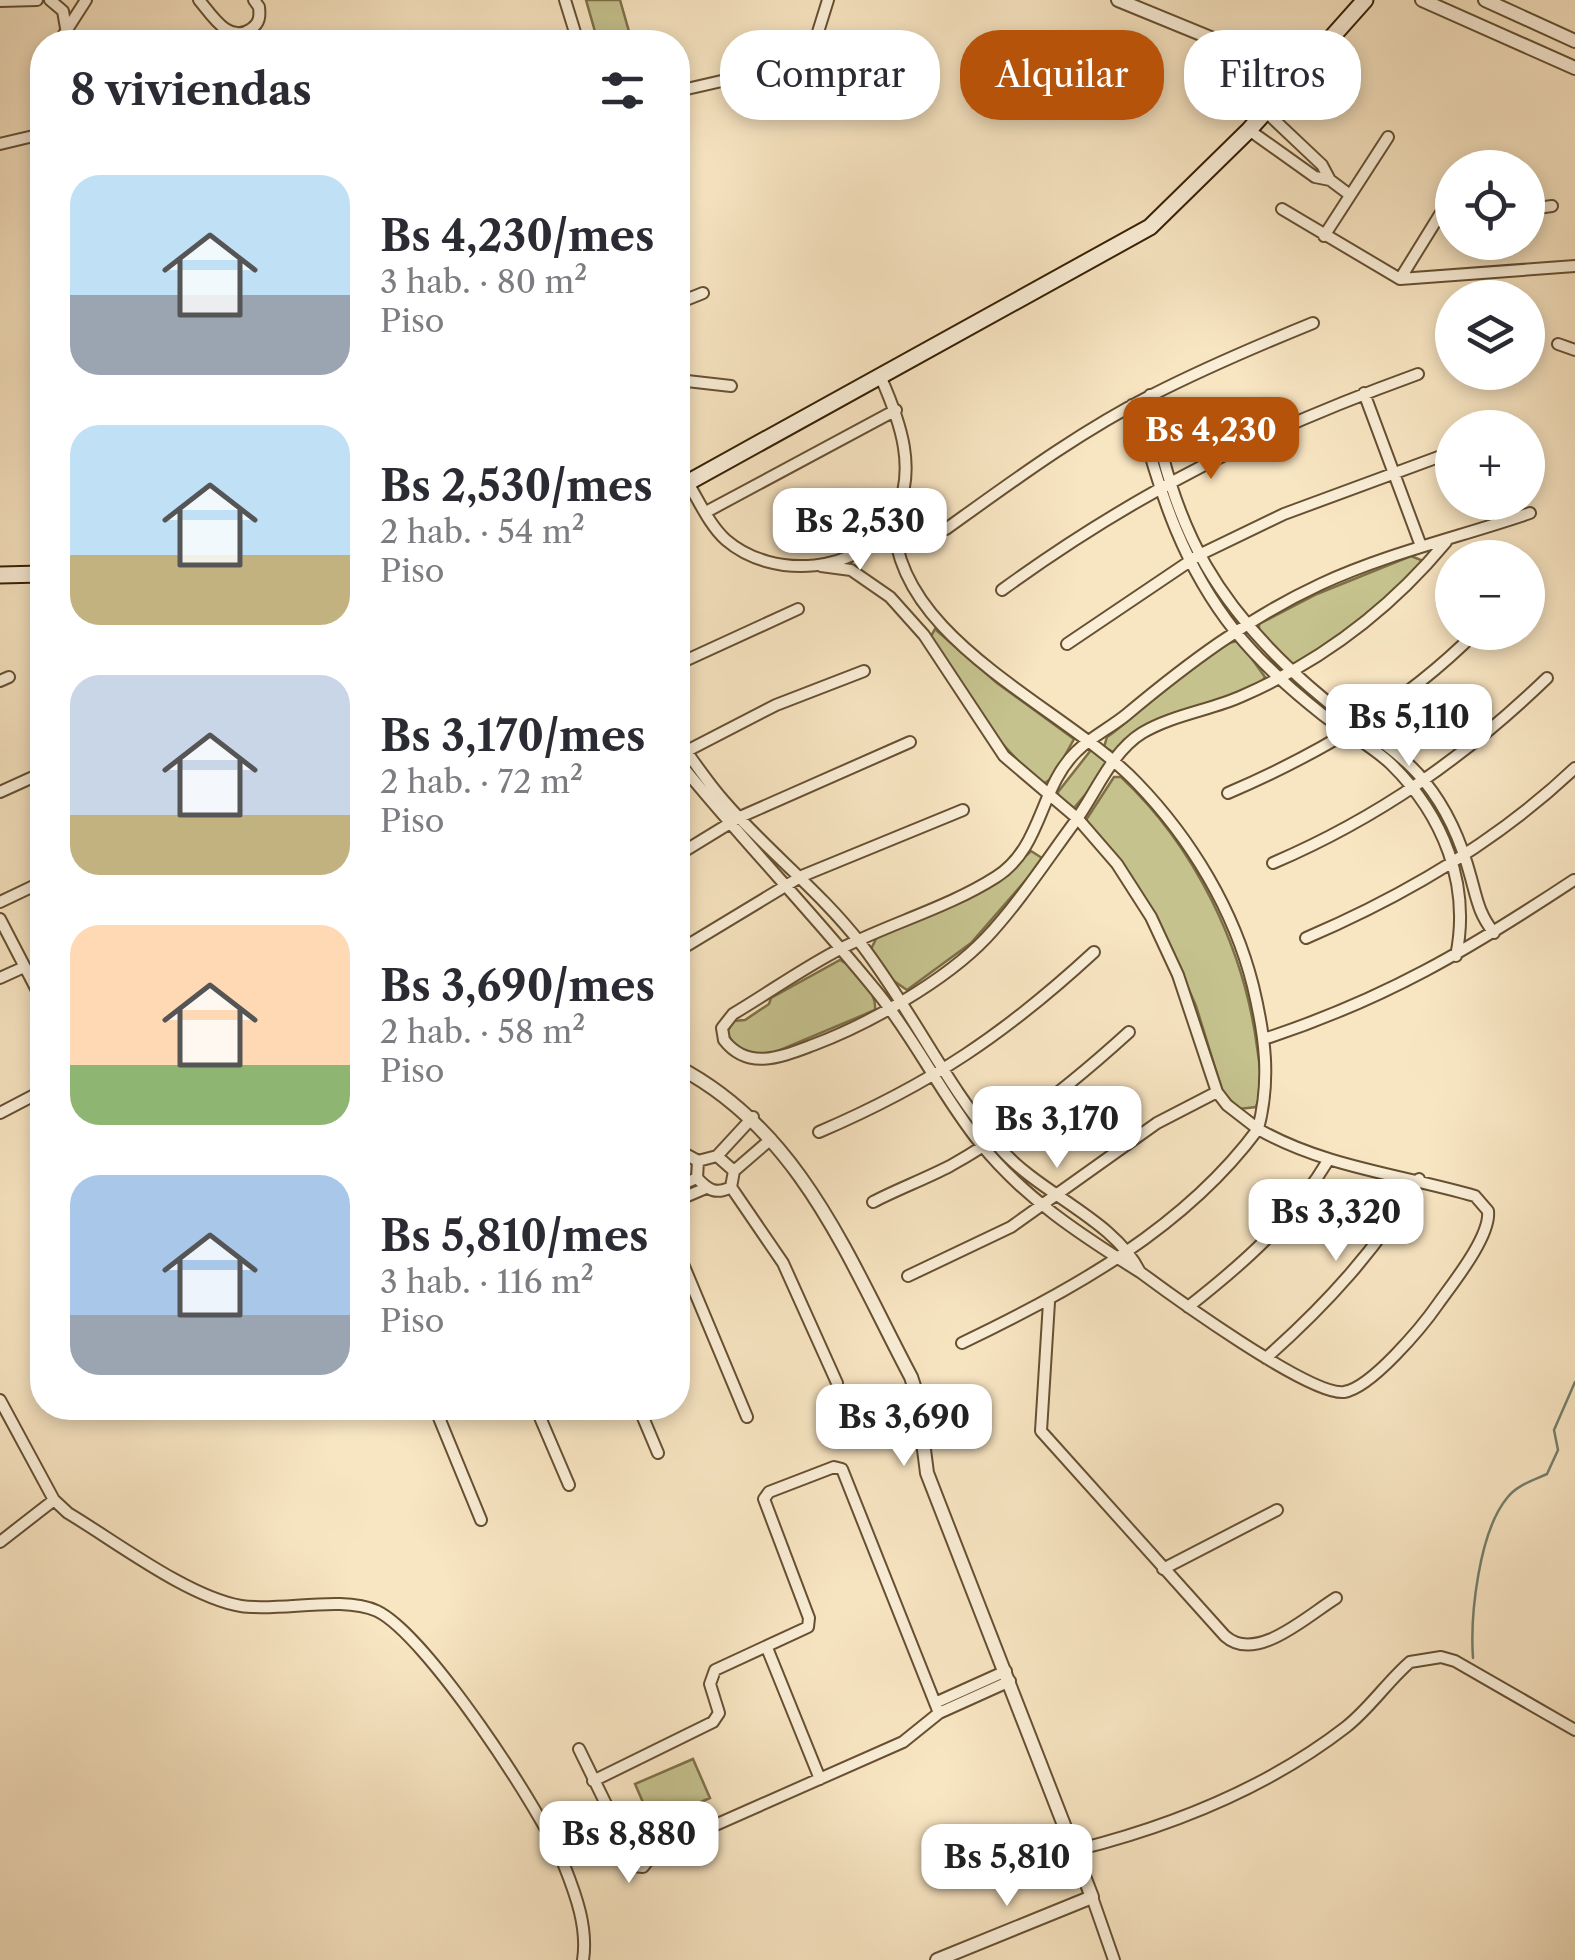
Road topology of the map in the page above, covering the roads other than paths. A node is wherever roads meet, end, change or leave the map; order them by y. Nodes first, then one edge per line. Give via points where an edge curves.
1 (36, 0) edge
2 (50, 0) edge
3 (86, 0) edge
4 (199, 0) edge
5 (254, 0) edge
6 (565, 0) edge
7 (828, 0) edge
8 (1118, 0) edge
9 (1365, 0) edge
10 (1422, 0) edge
11 (1486, 0) edge
12 (0, 1) edge
13 (66, 28) joint
14 (226, 30) edge
15 (251, 30) edge
16 (574, 30) edge
17 (1191, 30) edge
18 (1339, 30) edge
19 (1575, 41) edge
20 (1575, 68) edge
21 (690, 88) edge
22 (1258, 120) edge
23 (1274, 120) edge
24 (1249, 130) junction
25 (1288, 133) junction
26 (1388, 136) dead end
27 (30, 137) edge
28 (0, 144) edge
29 (1276, 147) junction
30 (1330, 180) junction
31 (1350, 195) junction
32 (1552, 206) dead end
33 (1545, 207) edge
34 (1282, 209) dead end
35 (1435, 222) edge
36 (1324, 236) junction
37 (1575, 266) edge
38 (1400, 279) junction
39 (703, 294) dead end
40 (690, 299) edge
41 (1314, 323) dead end
42 (1558, 344) dead end
43 (1575, 350) edge
44 (1418, 374) dead end
45 (881, 378) junction
46 (690, 381) edge
47 (731, 386) dead end
48 (1364, 393) junction
49 (1150, 396) junction
50 (1132, 406) junction
51 (896, 410) junction
52 (1435, 457) edge
53 (1395, 470) junction
54 (690, 482) edge
55 (1163, 484) junction
56 (690, 494) edge
57 (706, 512) junction
58 (894, 516) junction
59 (1510, 520) edge
60 (946, 528) dead end
61 (1452, 540) edge
62 (1435, 544) edge
63 (1422, 546) junction
64 (1435, 555) edge
65 (1194, 558) junction
66 (821, 566) junction
67 (30, 574) edge
68 (0, 575) edge
69 (1002, 590) dead end
70 (798, 609) dead end
71 (931, 610) junction
72 (944, 625) junction
73 (1239, 627) junction
74 (921, 630) junction
75 (1067, 644) dead end
76 (1457, 650) edge
77 (690, 658) edge
78 (864, 672) dead end
79 (1292, 672) junction
80 (1279, 678) junction
81 (1548, 678) dead end
82 (1361, 726) junction
83 (1348, 733) junction
84 (910, 742) dead end
85 (1090, 742) junction
86 (690, 752) edge
87 (1114, 762) junction
88 (690, 766) edge
89 (1575, 768) edge
90 (690, 770) edge
91 (30, 778) edge
92 (1425, 782) junction
93 (1414, 789) junction
94 (0, 792) edge
95 (1228, 793) dead end
96 (1048, 797) junction
97 (963, 810) dead end
98 (740, 818) junction
99 (1078, 819) junction
100 (728, 824) junction
101 (1033, 835) junction
102 (690, 848) edge
103 (1053, 851) junction
104 (1463, 855) junction
105 (1452, 862) junction
106 (1273, 863) dead end
107 (802, 876) junction
108 (1574, 880) edge
109 (788, 884) junction
110 (30, 888) edge
111 (0, 902) edge
112 (0, 919) edge
113 (1494, 933) junction
114 (1306, 938) dead end
115 (858, 941) junction
116 (690, 944) edge
117 (842, 948) junction
118 (1094, 952) dead end
119 (1456, 956) junction
120 (22, 968) junction
121 (0, 978) edge
122 (30, 981) edge
123 (902, 999) junction
124 (889, 1007) junction
125 (1129, 1032) dead end
126 (1264, 1039) junction
127 (946, 1069) junction
128 (690, 1073) edge
129 (935, 1076) junction
130 (1217, 1092) junction
131 (30, 1097) edge
132 (0, 1113) edge
133 (753, 1118) junction
134 (1258, 1129) junction
135 (818, 1132) dead end
136 (771, 1138) junction
137 (987, 1143) junction
138 (716, 1156) junction
139 (690, 1157) edge
140 (1330, 1159) junction
141 (698, 1161) junction
142 (734, 1172) junction
143 (696, 1178) junction
144 (1419, 1180) junction
145 (690, 1181) edge
146 (732, 1187) junction
147 (706, 1188) junction
148 (690, 1195) edge
149 (1055, 1197) junction
150 (873, 1202) dead end
151 (1042, 1206) junction
152 (1128, 1248) junction
153 (1115, 1257) junction
154 (1140, 1272) junction
155 (908, 1276) dead end
156 (690, 1281) edge
157 (1049, 1302) junction
158 (1188, 1307) junction
159 (962, 1343) dead end
160 (1266, 1358) junction
161 (837, 1382) dead end
162 (0, 1400) edge
163 (747, 1417) dead end
164 (439, 1420) edge
165 (541, 1420) edge
166 (644, 1420) edge
167 (658, 1453) dead end
168 (568, 1485) dead end
169 (54, 1500) junction
170 (1277, 1510) dead end
171 (480, 1520) dead end
172 (0, 1542) edge
173 (1163, 1569) junction
174 (1336, 1598) dead end
175 (767, 1648) junction
176 (1008, 1676) junction
177 (937, 1708) junction
178 (1575, 1718) edge
179 (1560, 1721) junction
180 (1575, 1729) edge
181 (579, 1749) dead end
182 (820, 1779) junction
183 (593, 1781) junction
184 (1076, 1850) junction
185 (1092, 1897) junction
186 (584, 1960) edge
187 (937, 1960) edge
188 (1114, 1960) edge

1 - 12 street
2 - 13 street via 63,11
3 - 13 street
4 - 14 street
5 - 15 street via 260,13
6 - 16 street
7 - 21 street via 809,61
8 - 17 street
9 - 18 main road
10 - 20 street
11 - 19 street
22 - 24 main road
23 - 25 street
24 - 29 street
24 - 45 main road via 1150,227
25 - 29 street
25 - 30 street
26 - 31 street
27 - 28 street
29 - 30 street
30 - 31 street
31 - 36 street
32 - 33 street
34 - 36 street
35 - 38 street
36 - 38 street
37 - 38 street
39 - 40 street
41 - 49 street
42 - 43 street
44 - 48 street
45 - 51 street
45 - 54 main road
46 - 47 street
48 - 53 street
48 - 55 street via 1261,434
49 - 50 street
49 - 55 street
50 - 55 street
50 - 60 street
51 - 57 street
51 - 58 street via 906,454
52 - 53 street
53 - 63 street
53 - 65 street
55 - 65 street
55 - 69 street
56 - 57 street
57 - 66 street via 724,538 754,558
58 - 66 street via 856,552
58 - 71 street via 903,570
59 - 61 street
62 - 63 street
63 - 73 street via 1323,583
64 - 79 street via 1372,616
65 - 73 street
65 - 75 street
66 - 74 street via 864,576
67 - 68 main road
70 - 77 street
71 - 72 street
71 - 74 street
72 - 74 street
72 - 85 street via 978,662
73 - 79 street
73 - 80 street
73 - 85 street
74 - 96 street via 988,735
76 - 82 street
78 - 86 street via 776,705
79 - 80 street
79 - 82 street
80 - 83 street
80 - 87 street via 1142,733
81 - 92 street
82 - 83 street
82 - 92 street
83 - 93 street
83 - 95 street
84 - 98 street
85 - 87 street
85 - 96 street via 1075,752
87 - 99 street
87 - 126 street via 1172,823 1210,880 1249,970
88 - 98 street
89 - 104 street
90 - 100 street
91 - 94 street
92 - 93 street
92 - 104 street via 1448,815
93 - 105 street
93 - 106 street via 1328,840
96 - 99 street
96 - 101 street
97 - 107 street
98 - 100 street
98 - 107 street
99 - 103 street
99 - 130 street via 1151,917
100 - 102 street
100 - 109 street
101 - 103 street via 1038,848
101 - 115 street via 996,877
103 - 123 street via 988,936
104 - 105 street
104 - 113 street via 1475,904
105 - 114 street
105 - 119 street via 1462,907
107 - 109 street
107 - 115 street
108 - 113 street
109 - 116 street
109 - 117 street
110 - 111 street
112 - 120 street
113 - 119 street
115 - 117 street
115 - 123 street
117 - 124 street
117 - 124 street via 733,1014 722,1028 733,1052 762,1061 798,1051
118 - 127 street via 1010,1026
119 - 126 street via 1370,1001
120 - 121 street
120 - 122 street
123 - 124 street
123 - 127 street
124 - 129 street
125 - 137 street
126 - 134 street via 1266,1097
127 - 129 street
127 - 137 street
128 - 133 street
129 - 135 street
129 - 137 street
130 - 134 street
130 - 149 street via 1157,1123
131 - 132 street
133 - 136 street
133 - 138 street
134 - 140 street
134 - 152 street via 1206,1190
136 - 142 street
136 - 176 street via 832,1227 910,1377 926,1473
137 - 149 street
137 - 150 street
137 - 151 street
138 - 141 street
138 - 142 street
139 - 141 street
140 - 144 street
140 - 158 street via 1272,1237
141 - 143 street
142 - 146 street
143 - 145 street
143 - 147 street
144 - 160 street via 1348,1280
144 - 160 street via 1480,1199 1489,1218 1424,1324 1345,1392
146 - 147 street
146 - 161 street via 783,1264
147 - 148 street
149 - 151 street
149 - 152 street
151 - 153 street
151 - 155 street
152 - 153 street
152 - 154 street
153 - 154 street
153 - 157 street
154 - 158 street
156 - 163 street
157 - 159 street
157 - 173 street via 1041,1431
158 - 160 street
162 - 169 street
164 - 171 street
165 - 168 street
166 - 167 street
169 - 172 street
169 - 186 street via 222,1601 371,1609 393,1620 435,1662 537,1816 582,1916
170 - 173 street
173 - 174 street via 1240,1646 1258,1645
175 - 177 street via 804,1631 809,1618 764,1499 839,1467
175 - 182 street
175 - 183 street via 711,1674 719,1706 714,1722
176 - 177 street
176 - 184 street
177 - 182 street via 902,1742
178 - 179 street
179 - 180 street
179 - 184 street via 1455,1660 1410,1662 1346,1728 1251,1787 1203,1810
181 - 183 street
182 - 183 street via 652,1854 636,1855
184 - 185 street
185 - 187 street
185 - 188 street

